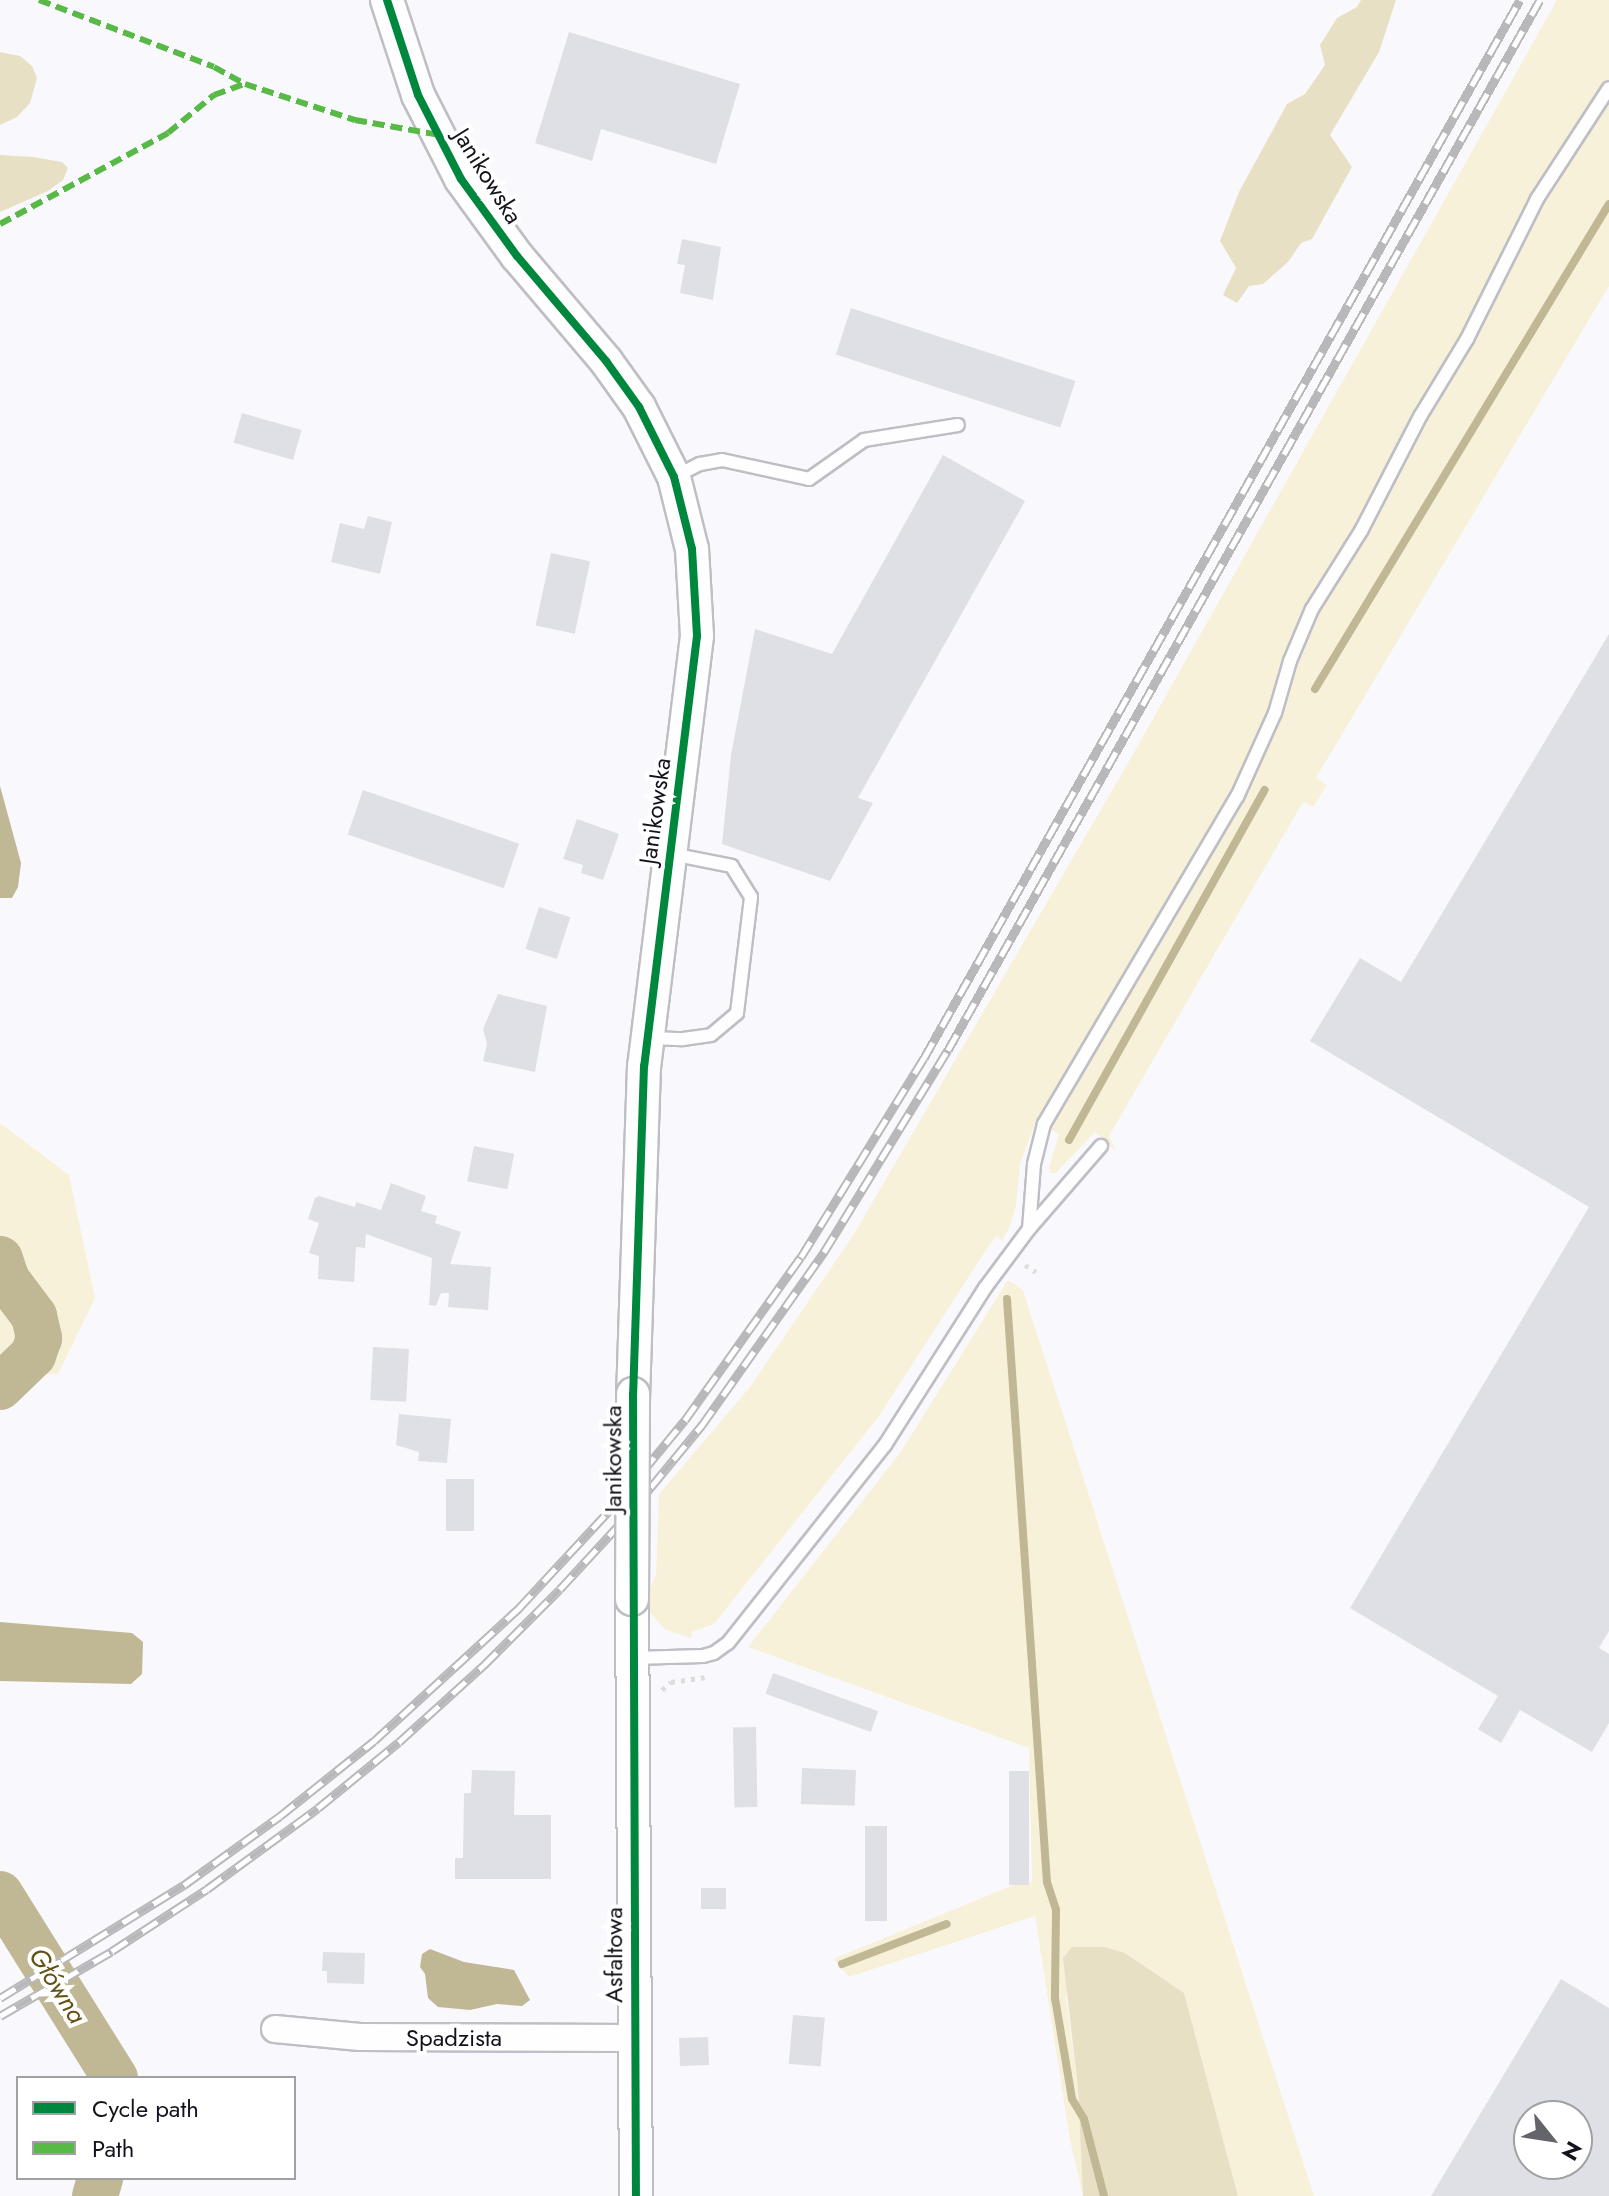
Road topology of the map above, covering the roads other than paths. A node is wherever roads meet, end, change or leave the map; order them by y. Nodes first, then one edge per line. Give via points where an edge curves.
1 (387, 0) edge
2 (1609, 88) edge
3 (958, 425) dead end
4 (674, 477) junction
5 (669, 854) junction
6 (647, 1037) junction
7 (1101, 1146) dead end
8 (1029, 1229) junction
9 (633, 1658) junction
10 (633, 1713) joint
11 (275, 2029) dead end
12 (634, 2038) junction
13 (636, 2196) edge

1 - 4 street, Janikowska via 418,95 461,179 639,407
2 - 8 lane via 1537,199 1467,339 1312,609 1275,713 1237,797 1044,1124 1034,1164
3 - 4 lane via 864,440 809,479 722,460
4 - 5 street, Janikowska via 692,549 697,636
5 - 6 street, Janikowska
5 - 6 lane via 732,866 751,897 737,1013 711,1035
6 - 9 street, Janikowska, bridge via 633,1394
7 - 8 lane
8 - 9 lane via 885,1445 728,1643 703,1656
9 - 10 street, Janikowska
10 - 12 street, Asfaltowa
11 - 12 street, Spadzista via 360,2037
12 - 13 street, Asfaltowa

